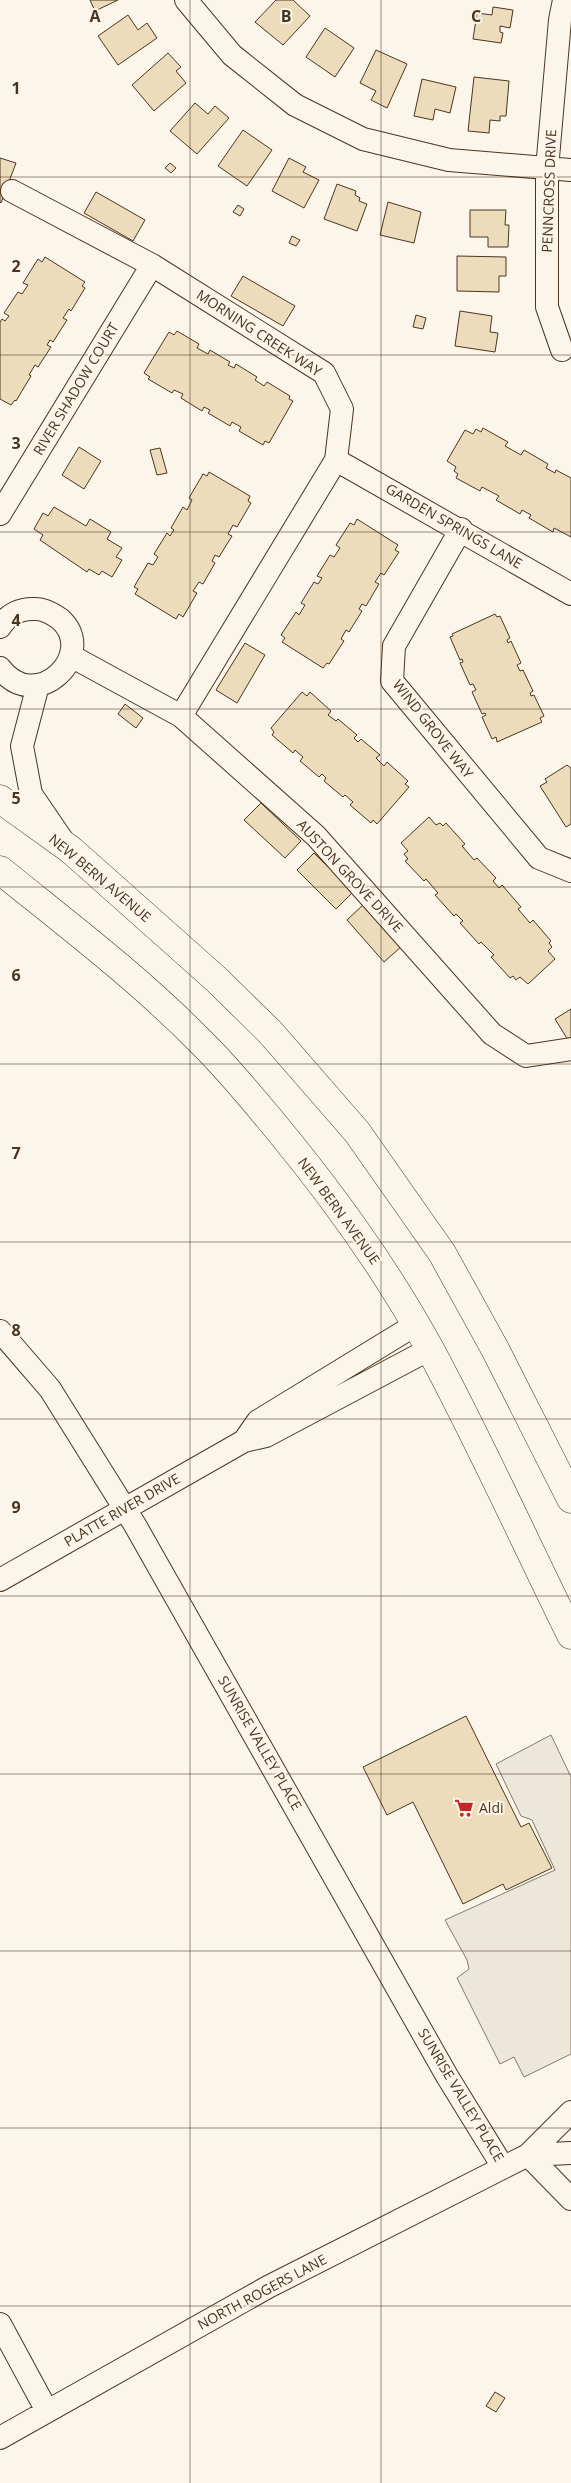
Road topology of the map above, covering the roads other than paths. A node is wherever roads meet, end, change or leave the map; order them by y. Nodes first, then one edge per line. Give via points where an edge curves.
1 (186, 0) edge
2 (564, 0) edge
3 (547, 169) junction
4 (571, 170) edge
5 (12, 191) dead end
6 (152, 265) junction
7 (562, 350) dead end
8 (336, 460) junction
9 (0, 514) edge
10 (461, 529) junction
11 (571, 594) edge
12 (1, 624) edge
13 (71, 656) junction
14 (1, 677) edge
15 (38, 685) junction
16 (181, 716) junction
17 (0, 799) edge
18 (71, 850) junction
19 (0, 870) edge
20 (571, 871) edge
21 (571, 1049) edge
22 (415, 1325) junction
23 (0, 1331) edge
24 (430, 1348) junction
25 (244, 1441) junction
26 (571, 1499) edge
27 (124, 1508) junction
28 (0, 1580) edge
29 (571, 1634) edge
30 (571, 2112) edge
31 (571, 2153) edge
32 (528, 2155) junction
33 (503, 2167) junction
34 (571, 2199) edge
35 (0, 2324) edge
36 (47, 2411) junction
37 (0, 2438) edge

1 - 3 street via 232,55 295,105 363,139 449,160
2 - 3 street, PENNCROSS DRIVE
3 - 4 street
3 - 7 street, PENNCROSS DRIVE via 547,307
5 - 6 street, MORNING CREEK WAY
6 - 8 street, MORNING CREEK WAY via 324,373 342,409
6 - 9 street, RIVER SHADOW COURT
8 - 10 street, GARDEN SPRINGS LANE
8 - 16 street, MORNING CREEK WAY
10 - 11 street, GARDEN SPRINGS LANE
10 - 20 street, WIND GROVE WAY via 394,646 392,681 539,858
12 - 13 street via 26,608 52,613 68,632
13 - 15 street via 57,677
13 - 16 street, AUSTON GROVE DRIVE
14 - 15 street via 21,684
15 - 18 street via 22,746 32,794
16 - 21 street, AUSTON GROVE DRIVE via 316,836 492,1034 526,1056
17 - 18 main road, NEW BERN AVENUE
18 - 26 main road, NEW BERN AVENUE via 216,978 270,1032 357,1132 442,1253
19 - 22 main road, NEW BERN AVENUE via 135,979 200,1041 320,1180 377,1262
22 - 24 main road, NEW BERN AVENUE
22 - 25 street, PLATTE RIVER DRIVE via 258,1421
23 - 27 street, SUNRISE VALLEY PLACE via 50,1389
24 - 25 street, PLATTE RIVER DRIVE via 266,1436
24 - 29 main road, NEW BERN AVENUE
25 - 27 street, PLATTE RIVER DRIVE
27 - 28 street, PLATTE RIVER DRIVE
27 - 33 street, SUNRISE VALLEY PLACE via 447,2076
30 - 32 street, NORTH ROGERS LANE
31 - 32 street, NORTH ROGERS LANE
32 - 33 street, NORTH ROGERS LANE
32 - 34 street
33 - 36 street, NORTH ROGERS LANE via 268,2287
35 - 36 street
36 - 37 street, NORTH ROGERS LANE

